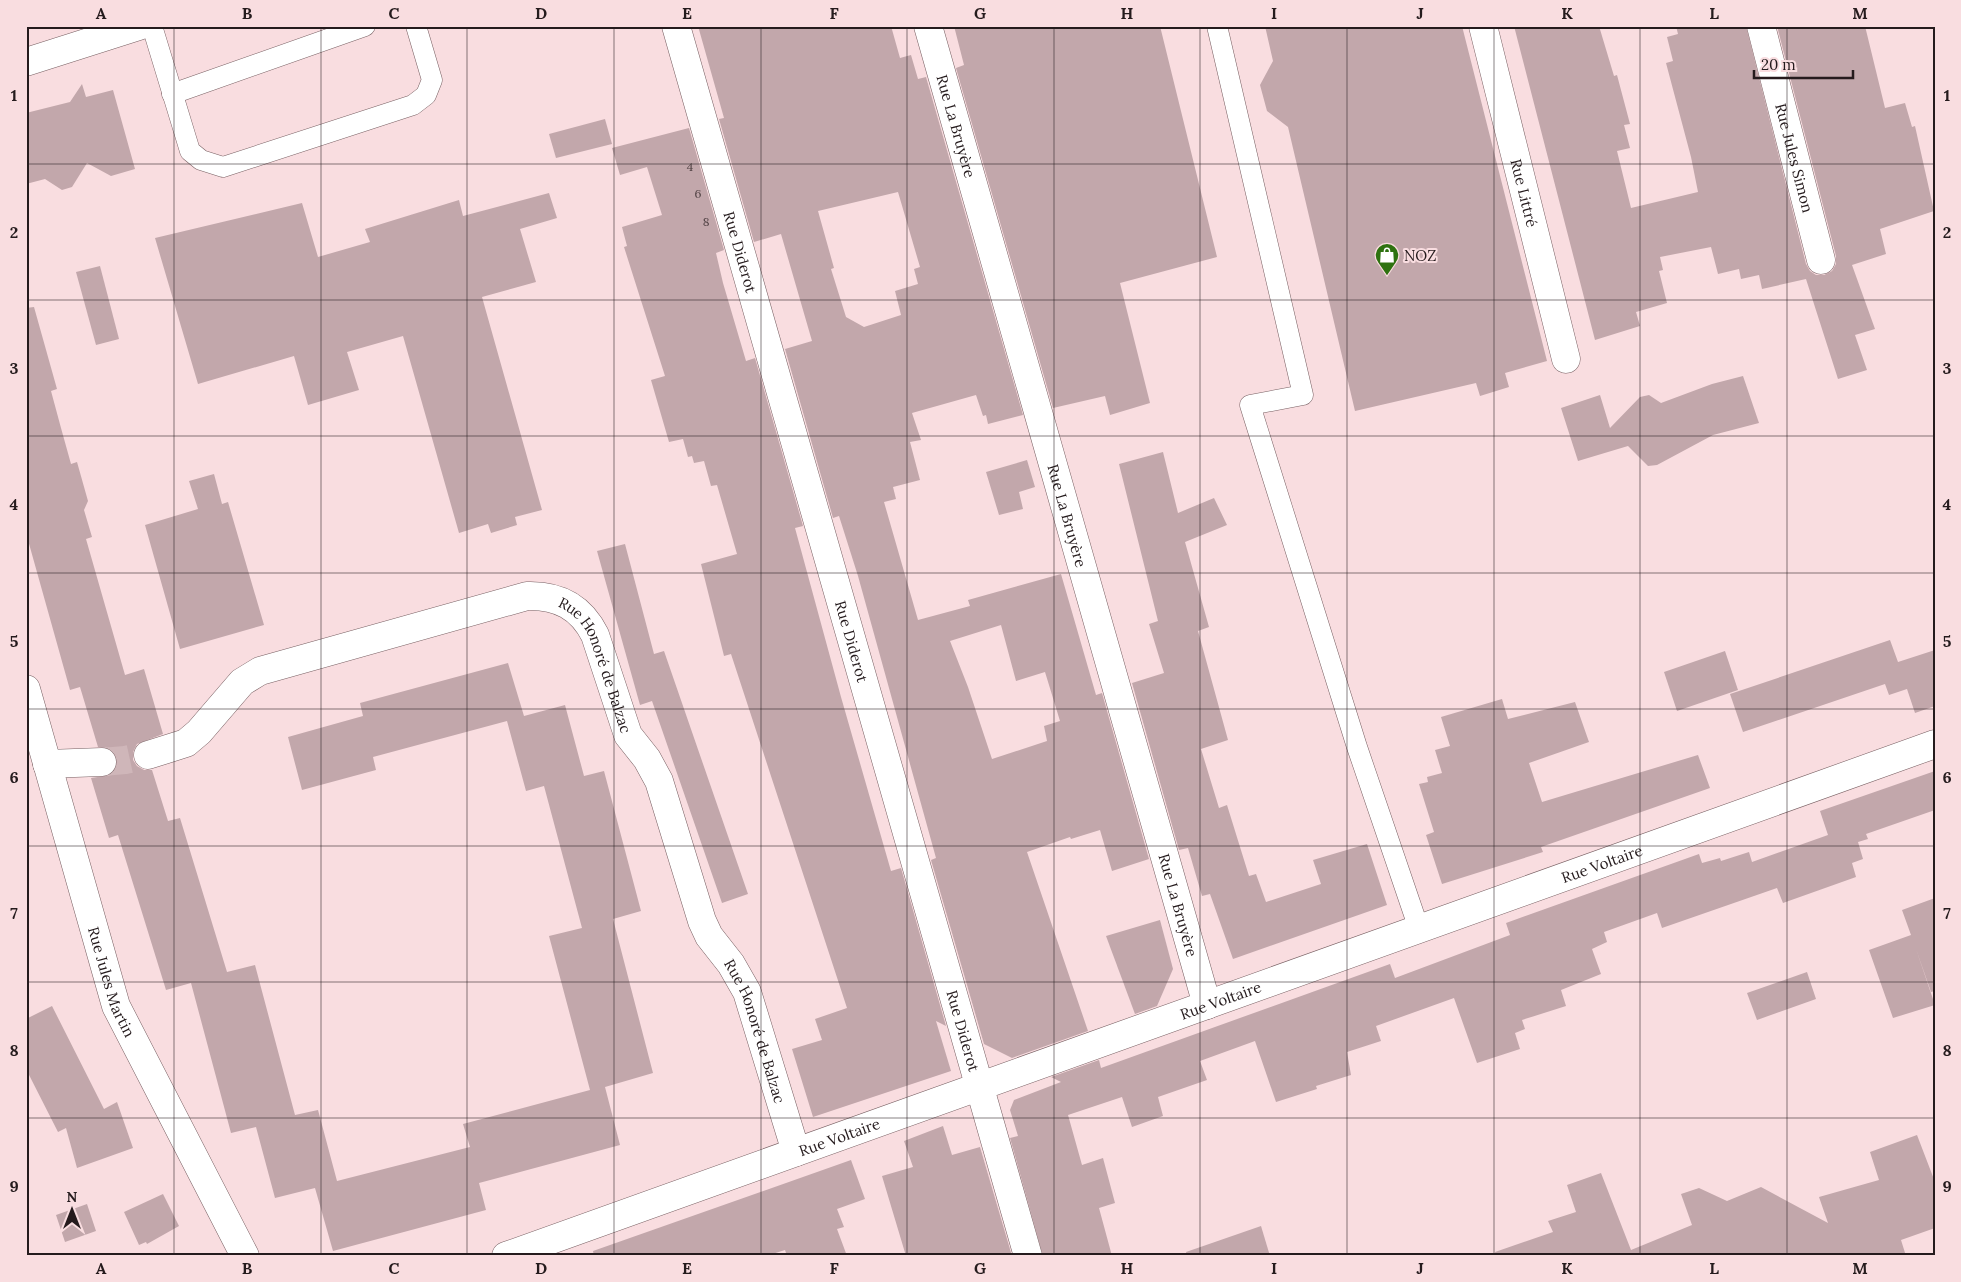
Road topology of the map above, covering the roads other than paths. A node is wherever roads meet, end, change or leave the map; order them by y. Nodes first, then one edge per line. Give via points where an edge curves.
1 (139, 26) edge
2 (152, 26) edge
3 (364, 26) edge
4 (416, 26) edge
5 (676, 26) edge
6 (928, 26) edge
7 (1217, 26) edge
8 (1483, 26) edge
9 (1760, 26) edge
10 (26, 62) edge
11 (172, 94) junction
12 (1821, 260) dead end
13 (1566, 359) dead end
14 (26, 689) edge
15 (1935, 744) edge
16 (148, 755) tunnel mouth
17 (102, 762) tunnel mouth
18 (47, 764) junction
19 (1419, 929) junction
20 (1207, 1004) junction
21 (980, 1086) junction
22 (796, 1152) junction
23 (245, 1256) edge
24 (506, 1256) edge
25 (1028, 1256) edge

1 - 10 street
2 - 11 lane
3 - 11 lane
4 - 11 lane via 432,80 426,95 413,105 223,167 201,160 190,151
5 - 21 street, Rue Diderot
6 - 20 street, Rue La Bruyère
7 - 19 lane via 1304,396 1250,405 1357,747
8 - 13 street, Rue Littré
9 - 12 street, Rue Jules Simon
14 - 18 street, Rue Jules Martin
15 - 19 street, Rue Voltaire
16 - 22 street, Rue Honoré de Balzac via 186,743 242,682 260,671 527,596 549,596 572,606 595,635 628,735 654,769 702,922 732,964 747,992
17 - 18 street
18 - 23 street, Rue Jules Martin via 116,1006
19 - 20 street, Rue Voltaire
20 - 21 street, Rue Voltaire
21 - 22 street, Rue Voltaire
21 - 25 street, Rue Diderot
22 - 24 street, Rue Voltaire

